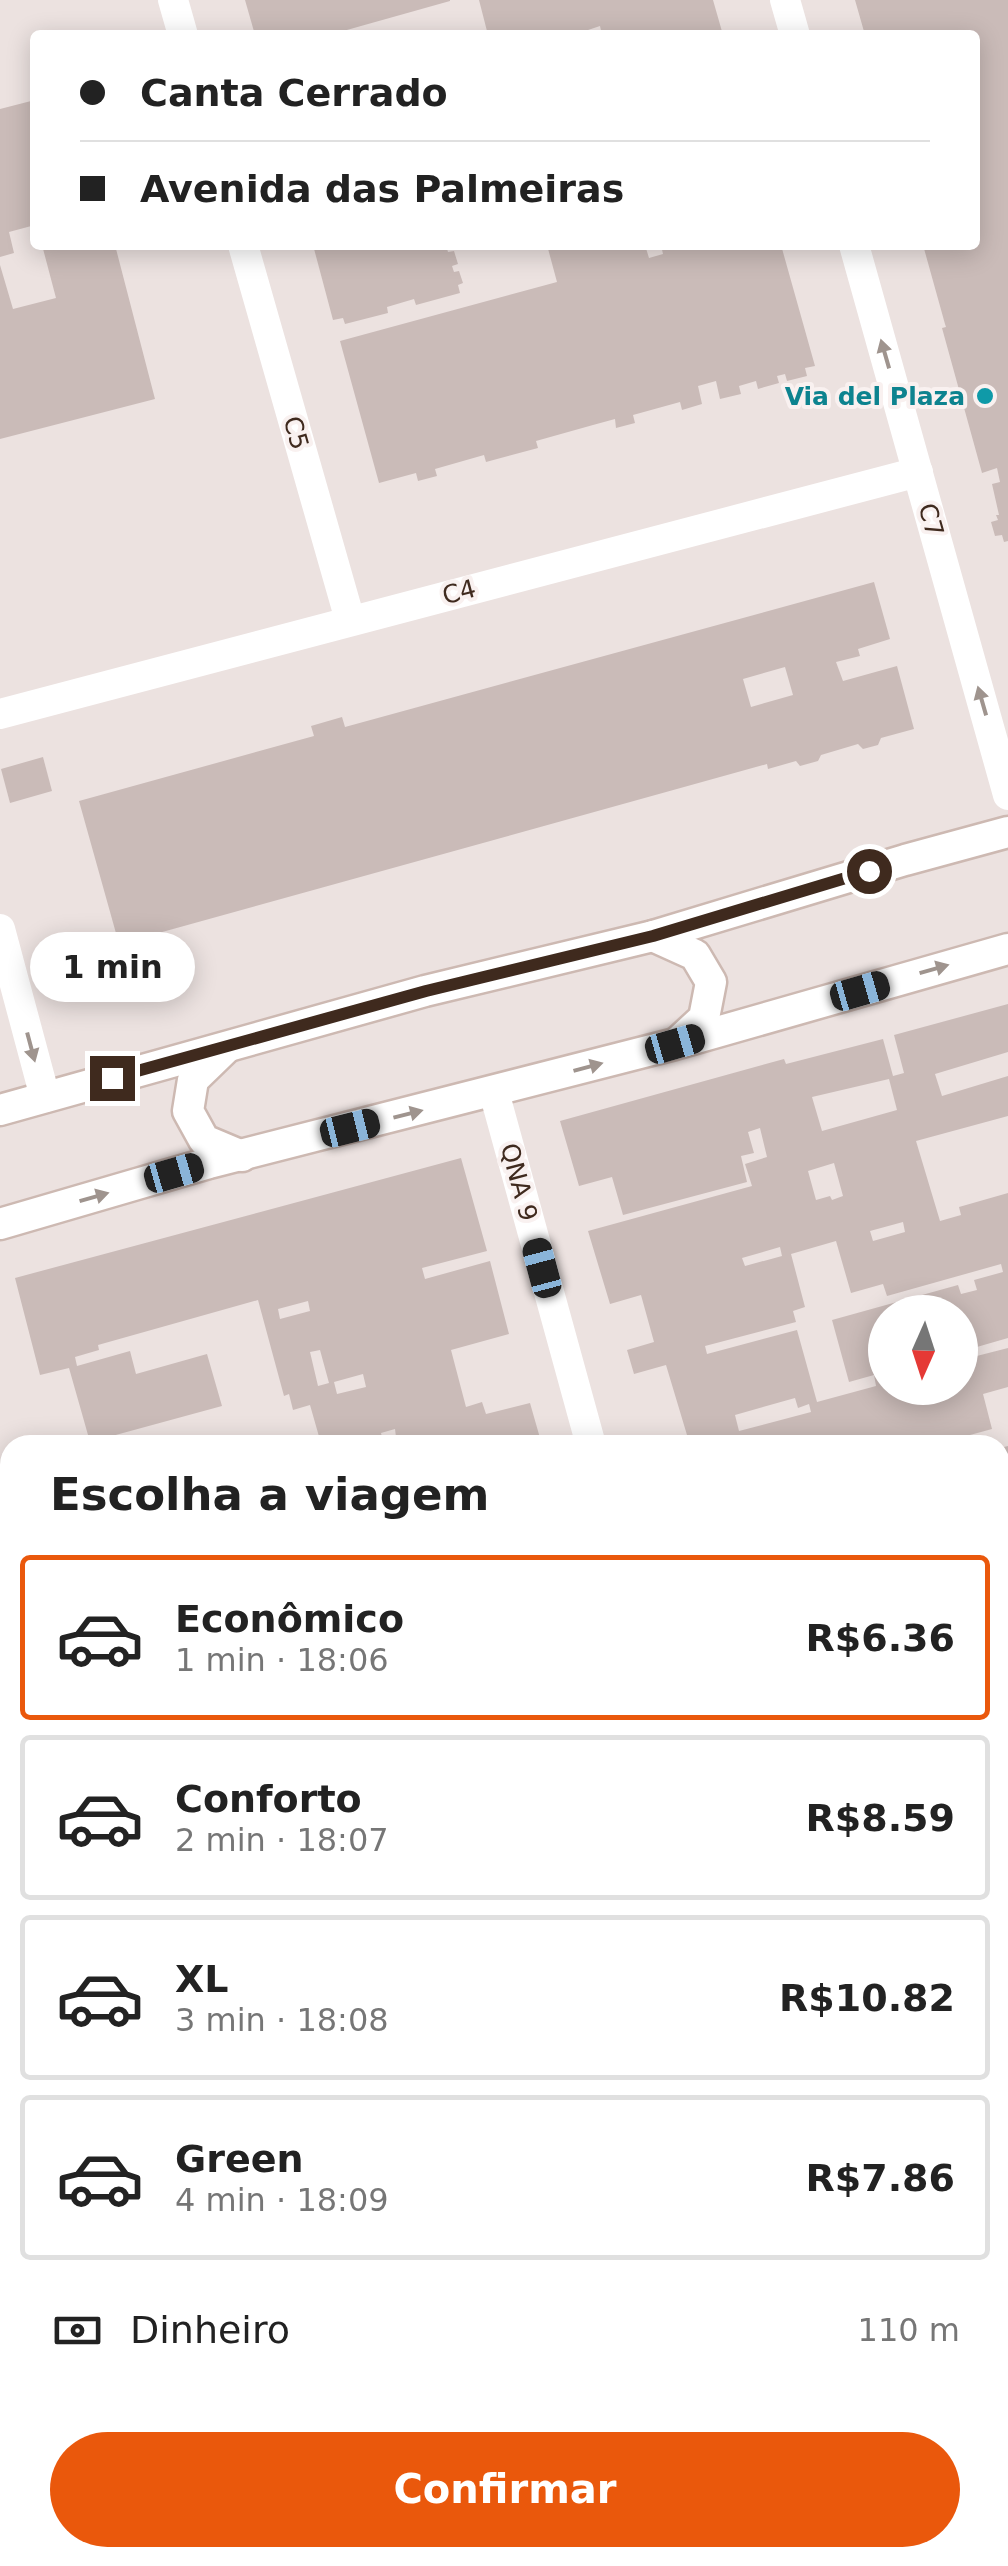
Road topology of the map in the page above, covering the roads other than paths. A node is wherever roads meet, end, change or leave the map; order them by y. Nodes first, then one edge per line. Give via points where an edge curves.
1 (173, 0) edge
2 (785, 0) edge
3 (182, 30) edge
4 (794, 30) edge
5 (244, 250) edge
6 (855, 250) edge
7 (918, 472) junction
8 (350, 620) junction
9 (0, 714) edge
10 (1008, 795) edge
11 (1008, 832) edge
12 (0, 929) edge
13 (653, 936) junction
14 (1008, 948) edge
15 (675, 1044) junction
16 (228, 1048) junction
17 (494, 1092) junction
18 (45, 1097) junction
19 (0, 1110) edge
20 (242, 1156) junction
21 (0, 1224) edge
22 (588, 1435) edge

1 - 3 street
2 - 4 street
5 - 8 street, C5
7 -> 6 street, C7
7 - 8 street, C4
10 -> 7 street, C7
8 - 9 street, C4
11 - 13 street
12 -> 18 street
13 - 15 street via 695,955 710,982 704,1018
13 - 16 street
15 -> 14 street
17 -> 15 street
16 - 18 street
16 - 20 street via 193,1080 188,1112 204,1140
20 -> 17 street
17 - 22 street, QNA 9
18 - 19 street
21 -> 20 street

